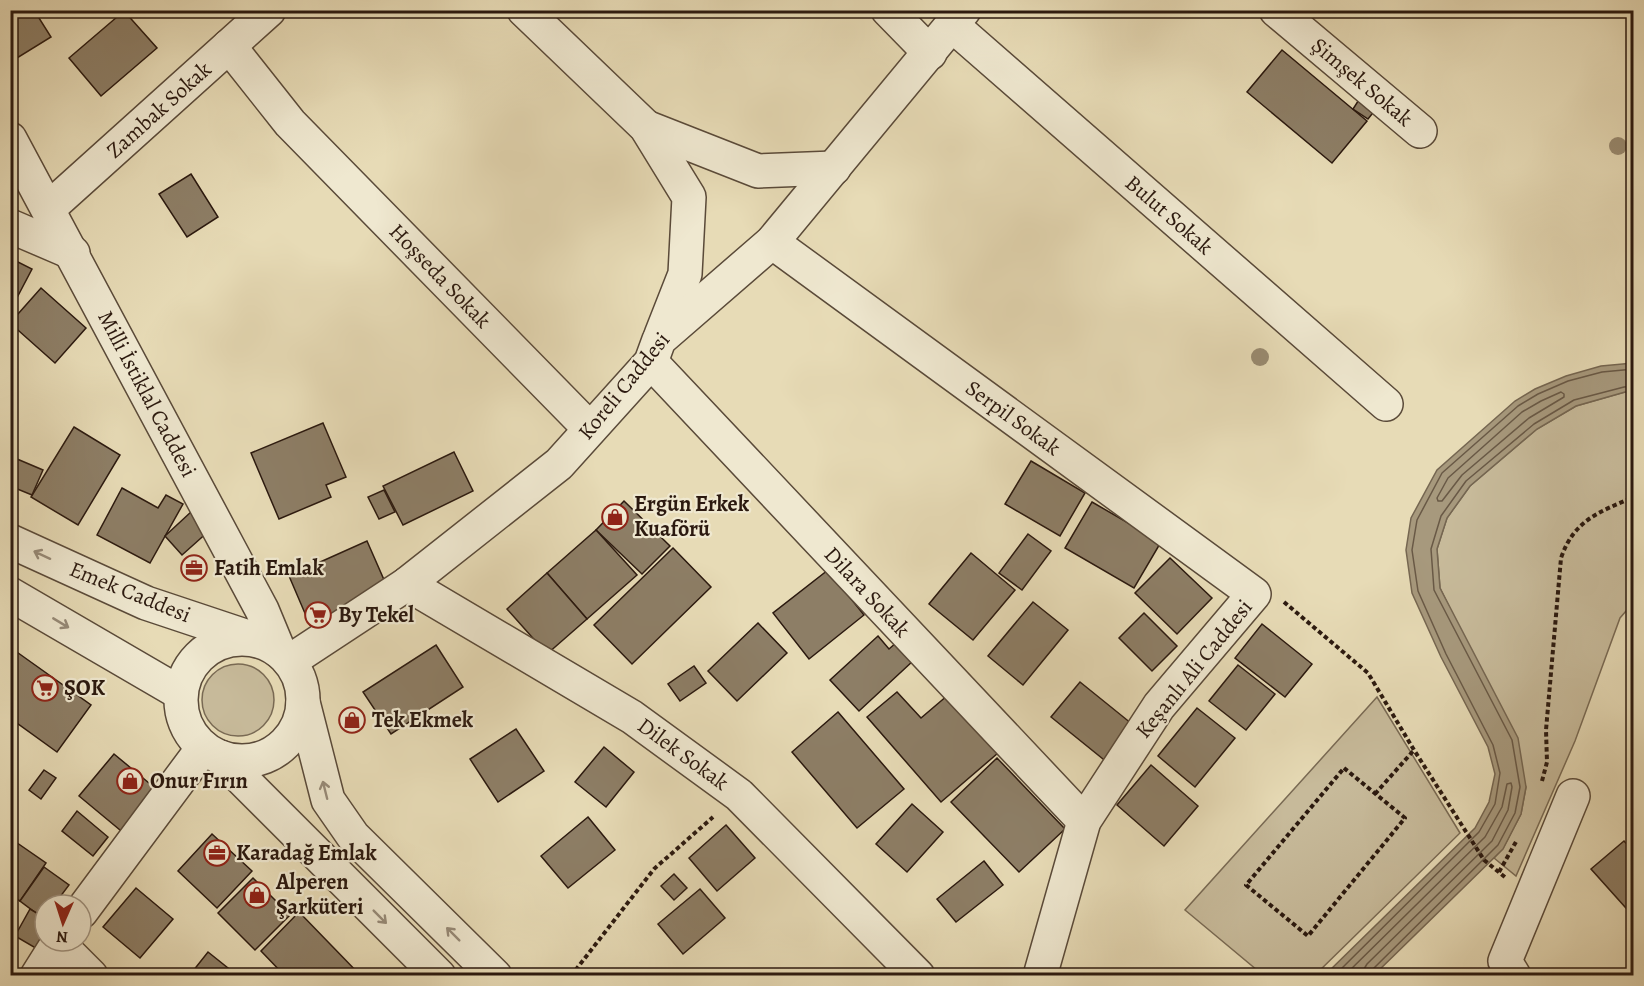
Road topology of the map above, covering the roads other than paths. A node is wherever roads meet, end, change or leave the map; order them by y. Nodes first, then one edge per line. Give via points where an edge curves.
1 (269, 10) edge
2 (524, 10) edge
3 (888, 10) edge
4 (1276, 10) edge
5 (958, 18) edge
6 (229, 46) junction
7 (930, 53) junction
8 (646, 127) junction
9 (1420, 131) dead end
10 (10, 139) edge
11 (834, 168) junction
12 (48, 209) junction
13 (10, 226) edge
14 (772, 242) junction
15 (73, 253) junction
16 (655, 351) junction
17 (1386, 404) dead end
18 (590, 429) junction
19 (10, 541) edge
20 (408, 584) junction
21 (1267, 596) joint
22 (13, 599) edge
23 (274, 650) junction
24 (180, 693) junction
25 (303, 702) junction
26 (212, 752) junction
27 (1572, 795) dead end
28 (1084, 821) junction
29 (93, 897) edge
30 (52, 953) edge
31 (70, 953) edge
32 (37, 975) edge
33 (91, 975) edge
34 (439, 975) edge
35 (495, 975) edge
36 (918, 975) edge
37 (1040, 975) edge
38 (1514, 975) edge

1 - 6 street, Zambak Sokak
2 - 8 street
3 - 7 street
4 - 9 street, Şimşek Sokak
5 - 7 street, Koreli Caddesi
5 - 17 street, Bulut Sokak
6 - 12 street, Zambak Sokak
6 - 18 street, Hoşseda Sokak via 290,123
7 - 11 street, Koreli Caddesi
8 - 11 street via 758,171
8 - 16 street via 689,197 685,274
10 - 12 street, Milli İstiklal Caddesi
11 - 14 street, Koreli Caddesi
12 - 15 street, Milli İstiklal Caddesi
13 - 15 street
14 - 16 street, Koreli Caddesi
14 - 21 street, Serpil Sokak
15 - 23 street, Milli İstiklal Caddesi via 262,610
16 - 18 street, Koreli Caddesi
16 - 28 street, Dilara Sokak
18 - 20 street, Koreli Caddesi via 560,464
23 -> 19 street, Emek Caddesi via 146,603
20 - 23 street, Koreli Caddesi
20 - 36 street, Dilek Sokak via 632,717 739,795
21 - 28 street, Keşanlı Ali Caddesi via 1159,706
22 -> 24 street
23 - 24 street via 232,639 213,645 197,657
23 - 25 street via 297,674
24 - 26 street via 182,714 190,733
25 - 26 street via 295,729 276,751 258,759 239,761
35 -> 25 street via 353,836 327,800
26 - 29 street
26 -> 34 street
27 - 38 street via 1505,961
28 - 37 street, Keşanlı Ali Caddesi
30 - 32 street
31 - 33 street

